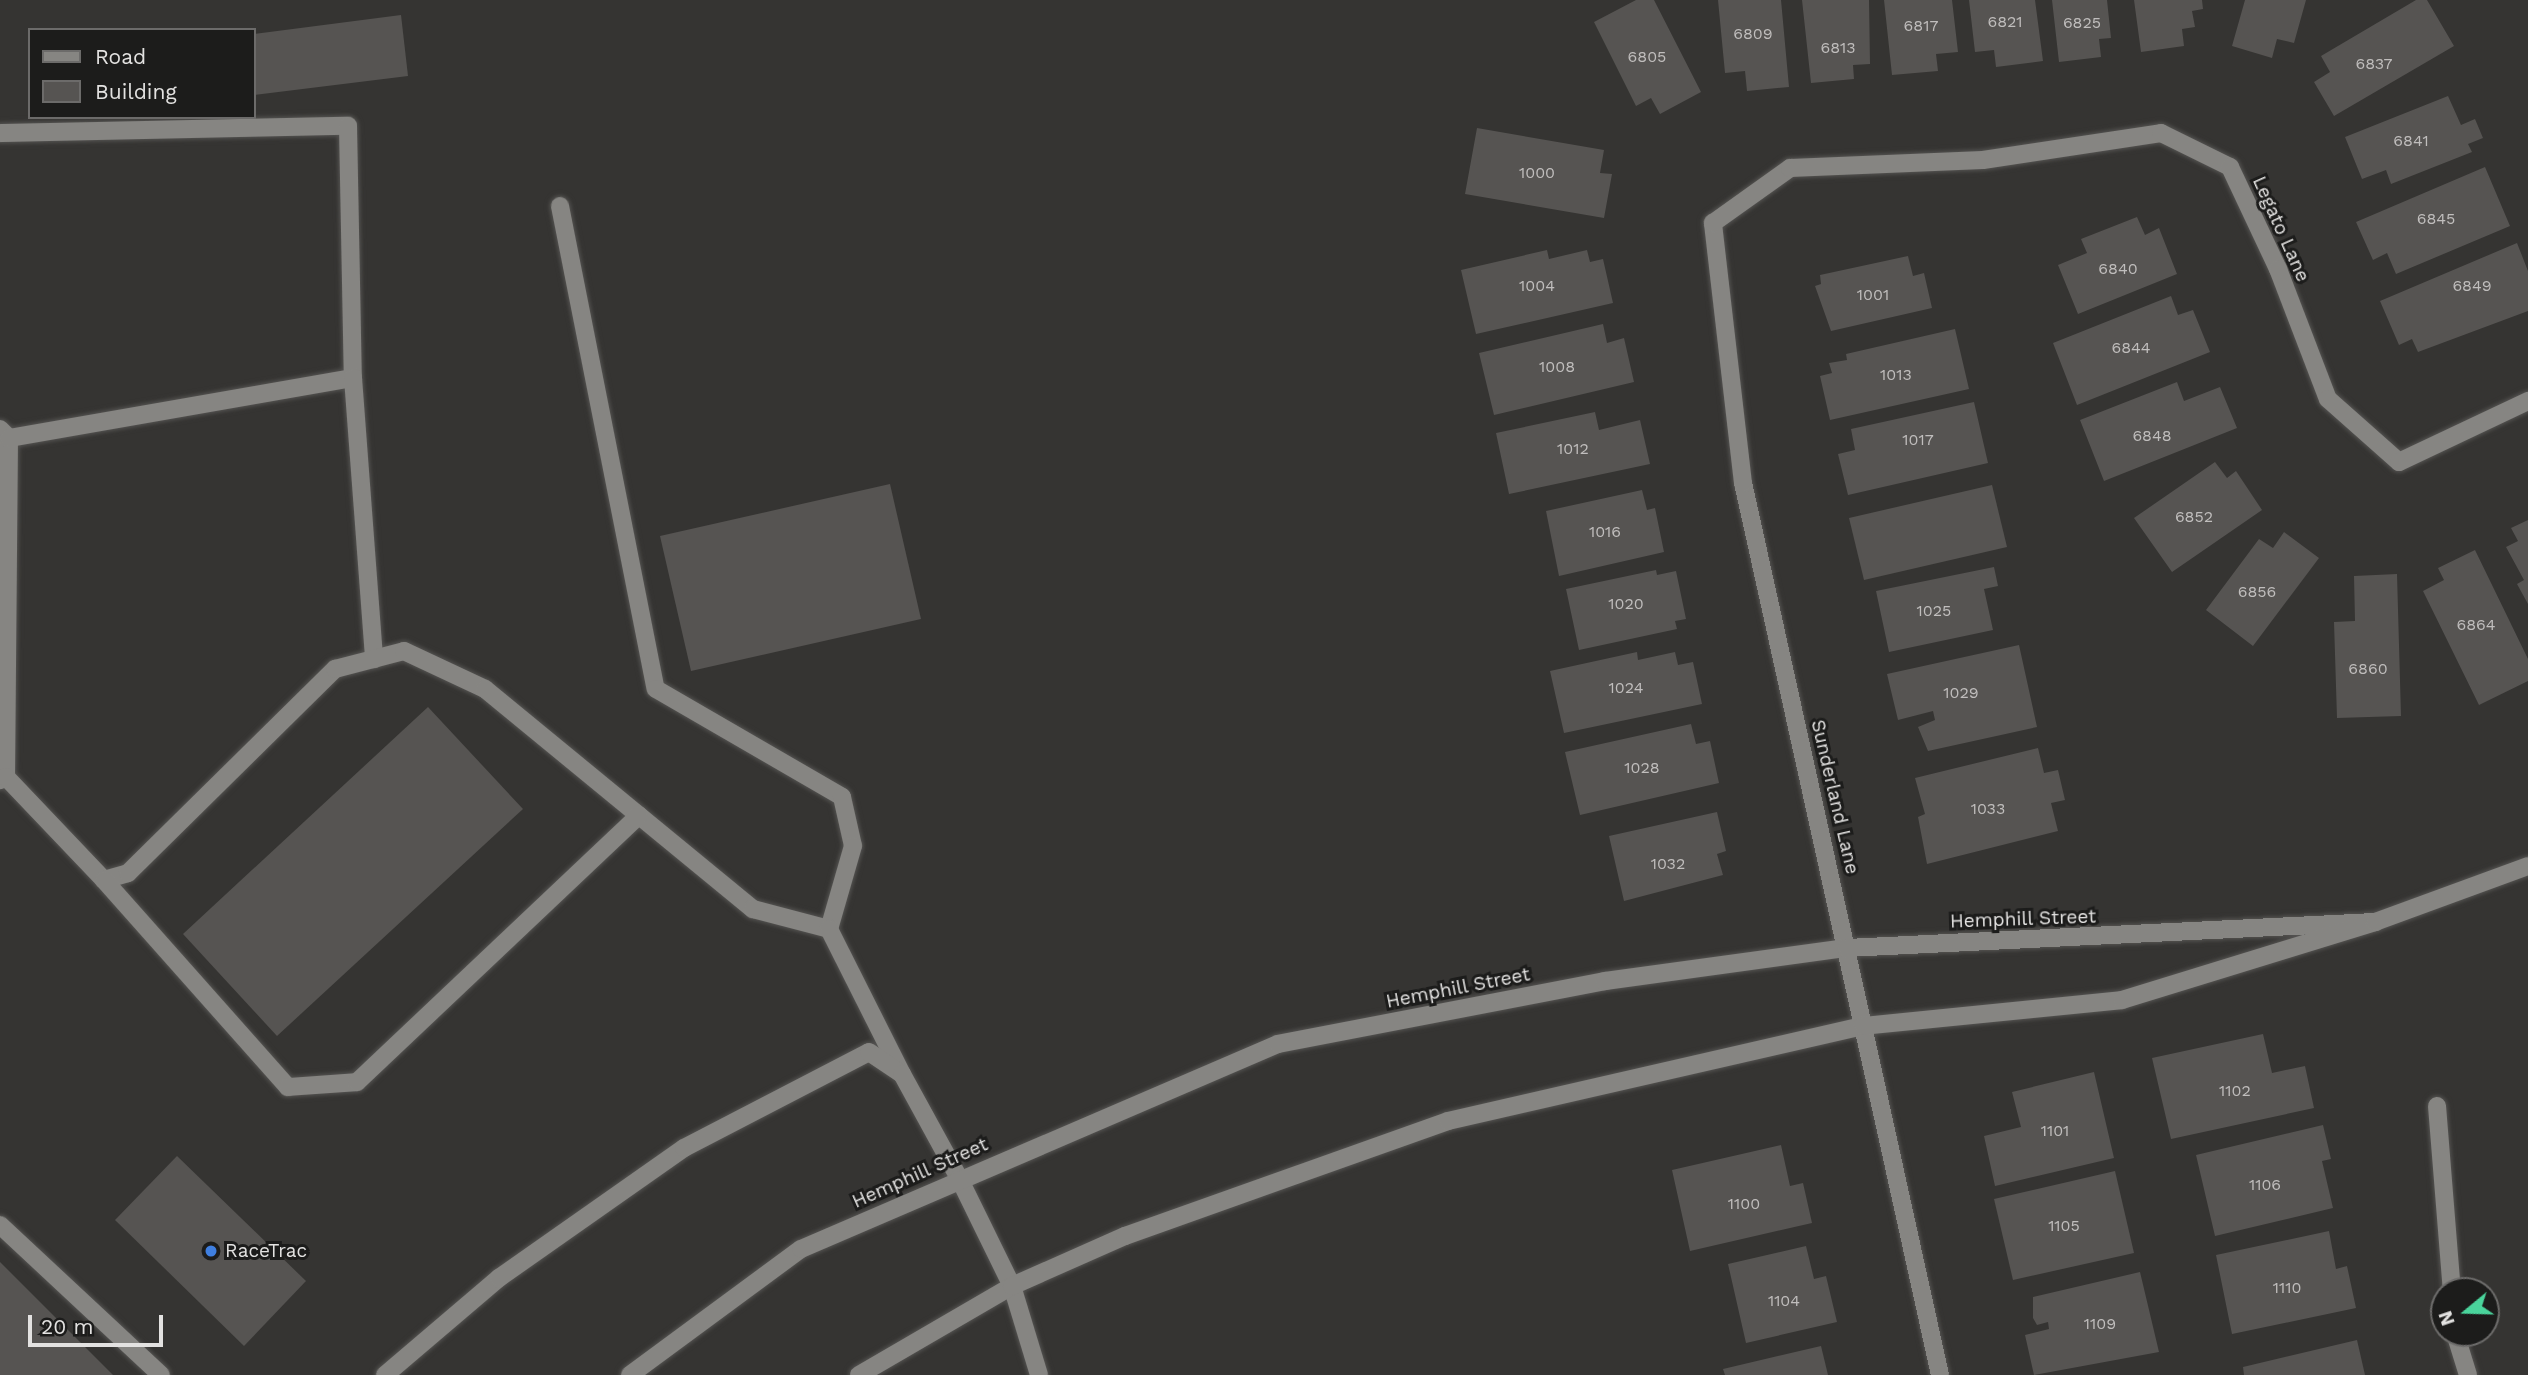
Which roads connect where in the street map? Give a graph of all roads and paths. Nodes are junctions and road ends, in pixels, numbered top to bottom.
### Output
1 (0, 133) edge
2 (560, 206) dead end
3 (1713, 223) joint
4 (353, 378) junction
5 (2528, 401) edge
6 (5, 434) edge
7 (3, 610) edge
8 (374, 659) junction
9 (3, 779) edge
10 (639, 815) junction
11 (2528, 866) edge
12 (104, 880) junction
13 (2375, 922) junction
14 (829, 929) junction
15 (1847, 948) junction
16 (1863, 1026) junction
17 (902, 1074) junction
18 (2437, 1106) dead end
19 (958, 1178) junction
20 (0, 1225) edge
21 (2451, 1277) edge
22 (1012, 1286) junction
23 (2459, 1347) edge
24 (161, 1375) edge
25 (385, 1375) edge
26 (630, 1375) edge
27 (859, 1375) edge
28 (1040, 1375) edge
29 (1940, 1375) edge
30 (2468, 1375) edge

1 - 4 street
2 - 14 street
3 - 5 street, Legato Lane
3 - 15 street, Sunderland Lane
4 - 6 street
4 - 8 street
6 - 7 street
7 - 9 street
8 - 10 street
8 - 12 street
9 - 12 street
10 - 12 street
10 - 14 street
11 - 13 street, Hemphill Street
13 - 15 street, Hemphill Street
13 - 16 street, Hemphill Street
14 - 17 street
15 - 16 street, Sunderland Lane
15 - 19 street, Hemphill Street
16 - 22 street, Hemphill Street
16 - 29 street, Sunderland Lane
17 - 19 street
17 - 25 street
18 - 21 street
19 - 22 street
19 - 26 street, Hemphill Street
20 - 24 street
22 - 27 street, Hemphill Street
22 - 28 street
23 - 30 street

